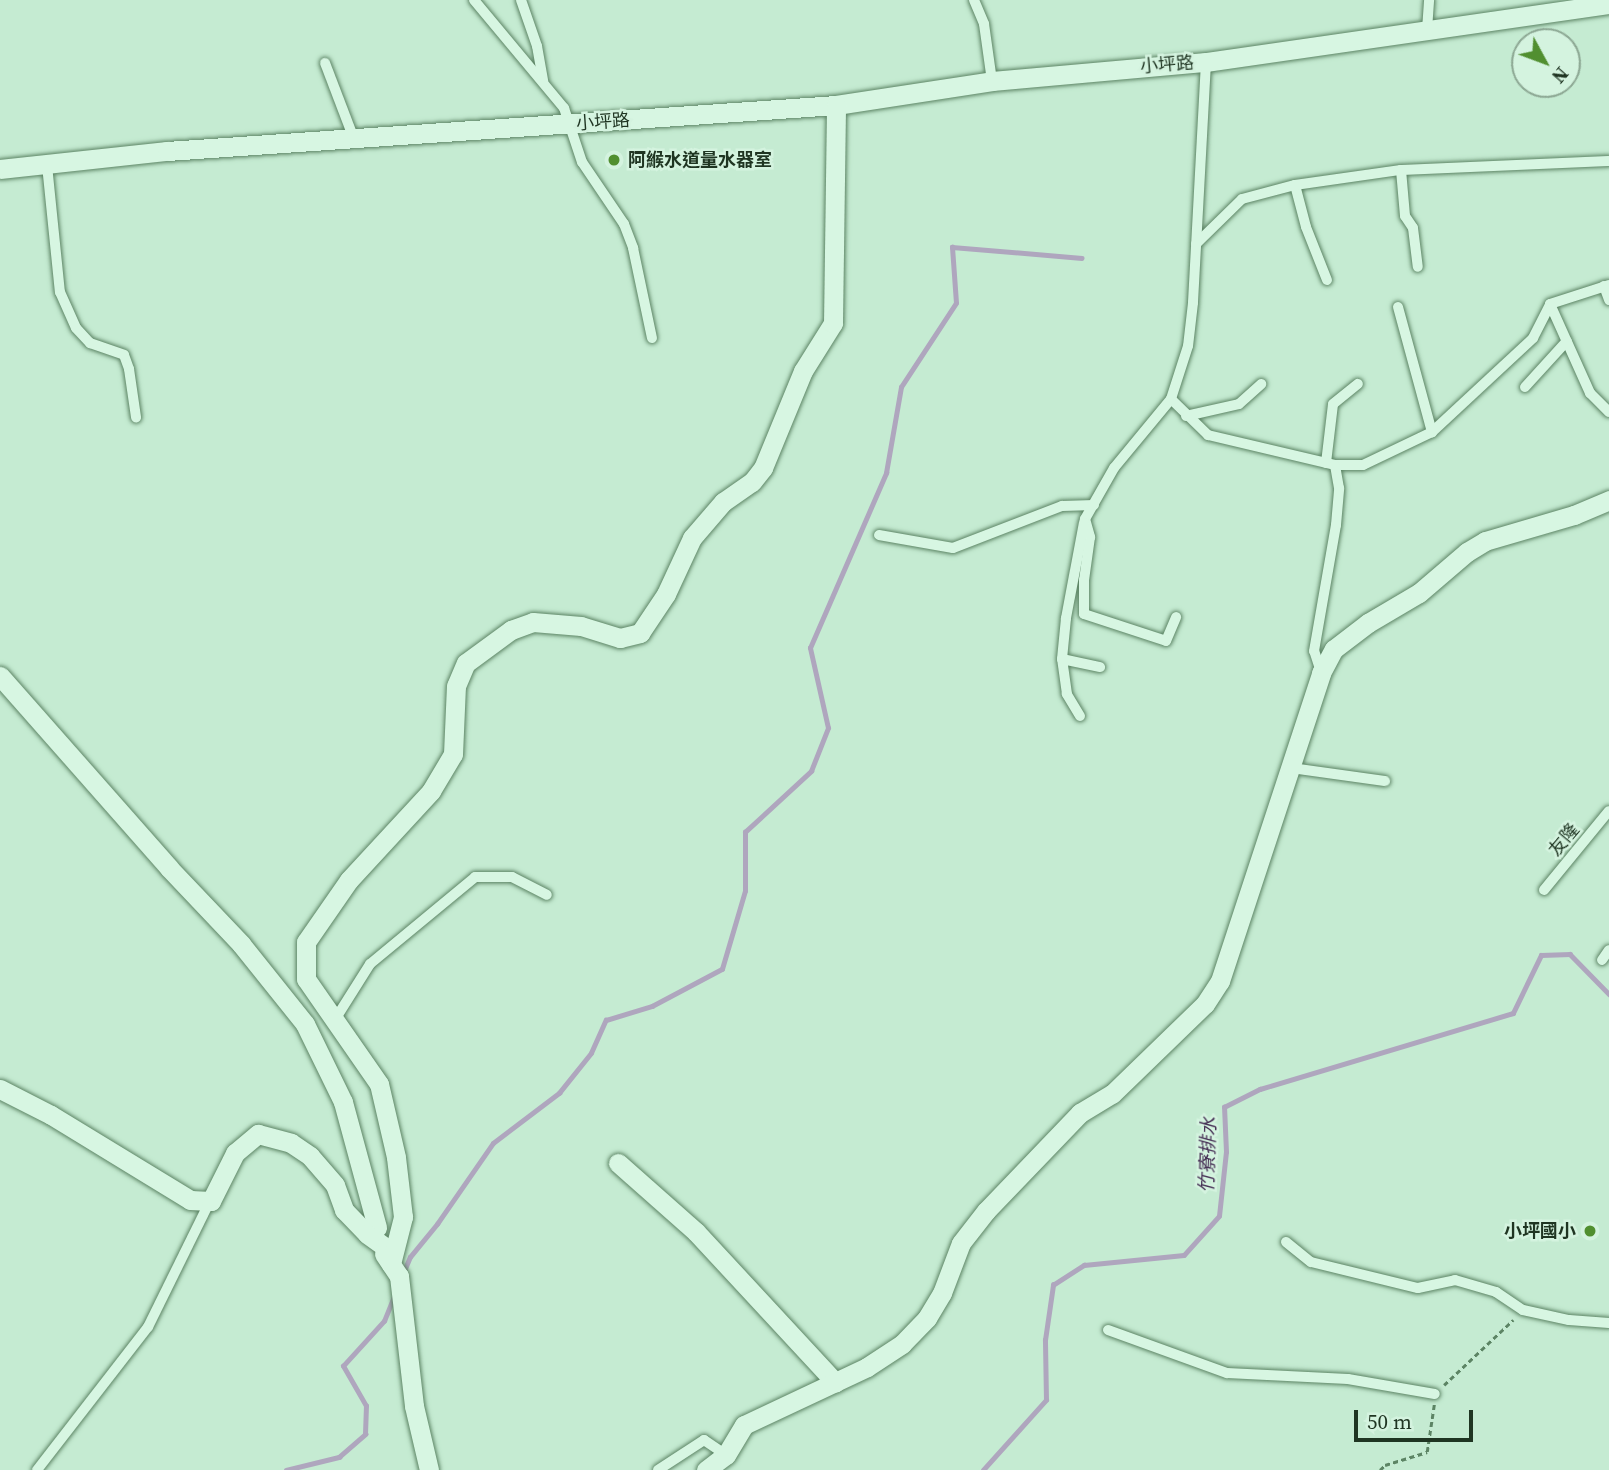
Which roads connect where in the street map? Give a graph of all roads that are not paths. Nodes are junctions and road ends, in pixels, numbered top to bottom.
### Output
1 (474, 0) edge
2 (521, 0) edge
3 (974, 0) edge
4 (1429, 0) edge
5 (1609, 4) edge
6 (1427, 30) junction
7 (1206, 62) junction
8 (324, 63) dead end
9 (992, 81) junction
10 (543, 82) junction
11 (836, 105) junction
12 (570, 125) junction
13 (354, 140) junction
14 (1609, 161) edge
15 (47, 165) junction
16 (0, 169) edge
17 (1402, 170) junction
18 (1295, 185) junction
19 (1196, 244) junction
20 (1418, 267) dead end
21 (1327, 280) dead end
22 (1607, 286) edge
23 (1609, 300) edge
24 (1550, 304) junction
25 (1398, 307) dead end
26 (652, 338) dead end
27 (1567, 341) junction
28 (1261, 384) dead end
29 (1358, 384) dead end
30 (1525, 387) dead end
31 (1171, 399) junction
32 (1609, 412) edge
33 (1186, 416) junction
34 (136, 417) dead end
35 (1432, 432) junction
36 (1331, 464) junction
37 (1609, 500) edge
38 (1094, 505) junction
39 (1085, 519) junction
40 (879, 535) dead end
41 (1176, 617) dead end
42 (1062, 659) junction
43 (1100, 667) dead end
44 (1321, 673) junction
45 (0, 676) edge
46 (1080, 716) dead end
47 (1291, 768) junction
48 (1385, 781) dead end
49 (1609, 811) edge
50 (1544, 890) dead end
51 (547, 895) dead end
52 (1609, 950) edge
53 (1602, 960) dead end
54 (337, 1018) junction
55 (0, 1089) edge
56 (618, 1163) dead end
57 (211, 1201) junction
58 (377, 1227) dead end
59 (1286, 1242) dead end
60 (391, 1264) junction
61 (1609, 1323) edge
62 (1108, 1330) dead end
63 (835, 1382) junction
64 (1435, 1394) road end
65 (726, 1455) junction
66 (37, 1470) edge
67 (429, 1470) edge
68 (658, 1470) edge
69 (706, 1470) edge

1 - 10 lane
2 - 10 lane
3 - 9 lane
4 - 6 lane
5 - 6 street, 小坪路
6 - 7 street, 小坪路
7 - 9 street, 小坪路
7 - 19 lane, 小坪路
8 - 13 lane
9 - 11 street, 小坪路
10 - 12 lane
11 - 12 street, 小坪路
11 - 54 street
12 - 13 street, 小坪路
12 - 26 lane
13 - 15 street, 小坪路
14 - 17 lane
15 - 16 street, 小坪路
15 - 34 lane
17 - 18 lane
17 - 20 lane
18 - 19 lane
18 - 21 lane
19 - 31 lane, 小坪路
22 - 23 lane
22 - 24 lane
24 - 27 lane
24 - 35 lane
25 - 35 lane
27 - 30 lane
27 - 32 lane
28 - 33 lane
29 - 36 lane
31 - 33 lane
31 - 38 lane
33 - 36 lane
35 - 36 lane
36 - 44 lane
37 - 44 street
38 - 39 lane
38 - 40 lane
39 - 41 lane
39 - 42 lane
42 - 43 lane
42 - 46 lane
44 - 47 street
45 - 58 street
47 - 48 lane
47 - 63 street
49 - 50 lane, 友隆
51 - 54 lane
52 - 53 lane
54 - 60 street
55 - 57 street
56 - 63 street
57 - 60 street
57 - 66 lane
59 - 61 lane
60 - 67 street
62 - 64 lane
63 - 65 street
65 - 68 lane
65 - 69 street

